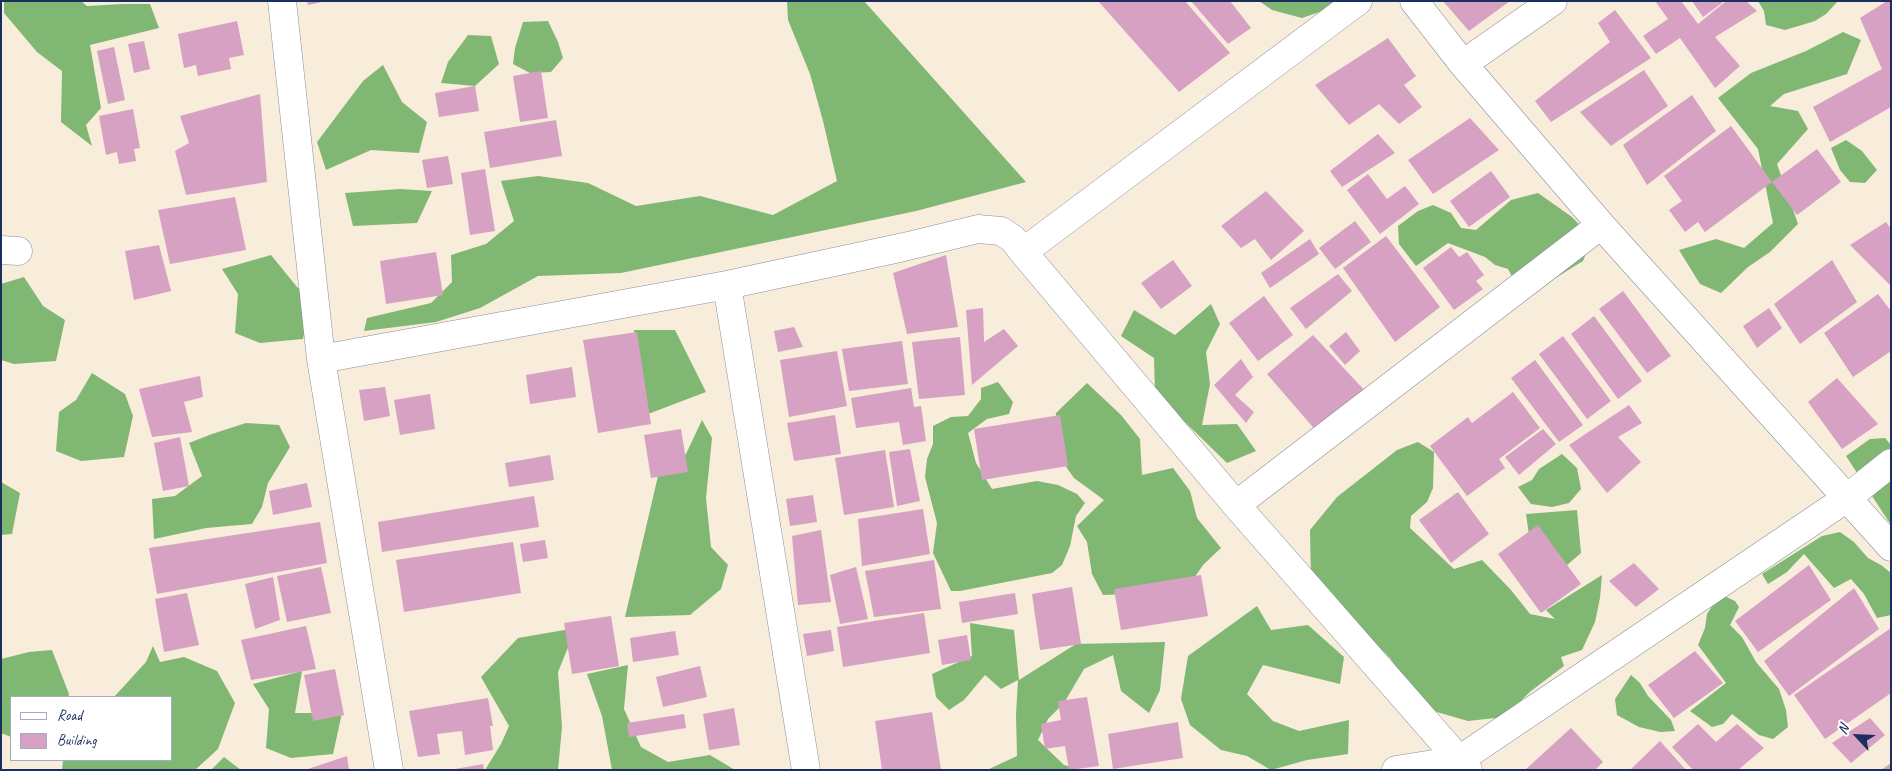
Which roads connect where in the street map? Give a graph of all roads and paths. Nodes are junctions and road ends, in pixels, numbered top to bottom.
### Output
1 (282, 1) edge
2 (1358, 1) edge
3 (1414, 1) edge
4 (1553, 1) edge
5 (1463, 64) junction
6 (1601, 225) junction
7 (1023, 252) junction
8 (727, 285) junction
9 (321, 360) junction
10 (1891, 463) edge
11 (1847, 498) junction
12 (1236, 505) junction
13 (1891, 547) edge
14 (1464, 765) edge
15 (390, 770) edge
16 (806, 770) edge
17 (1396, 770) edge

1 - 9 street
2 - 7 street
3 - 5 street
4 - 5 street
5 - 6 street
6 - 11 street
6 - 12 street
7 - 8 street
7 - 12 street
8 - 9 street
8 - 16 street
9 - 15 street
10 - 11 street
11 - 13 street
11 - 14 street
12 - 14 street
14 - 17 street

